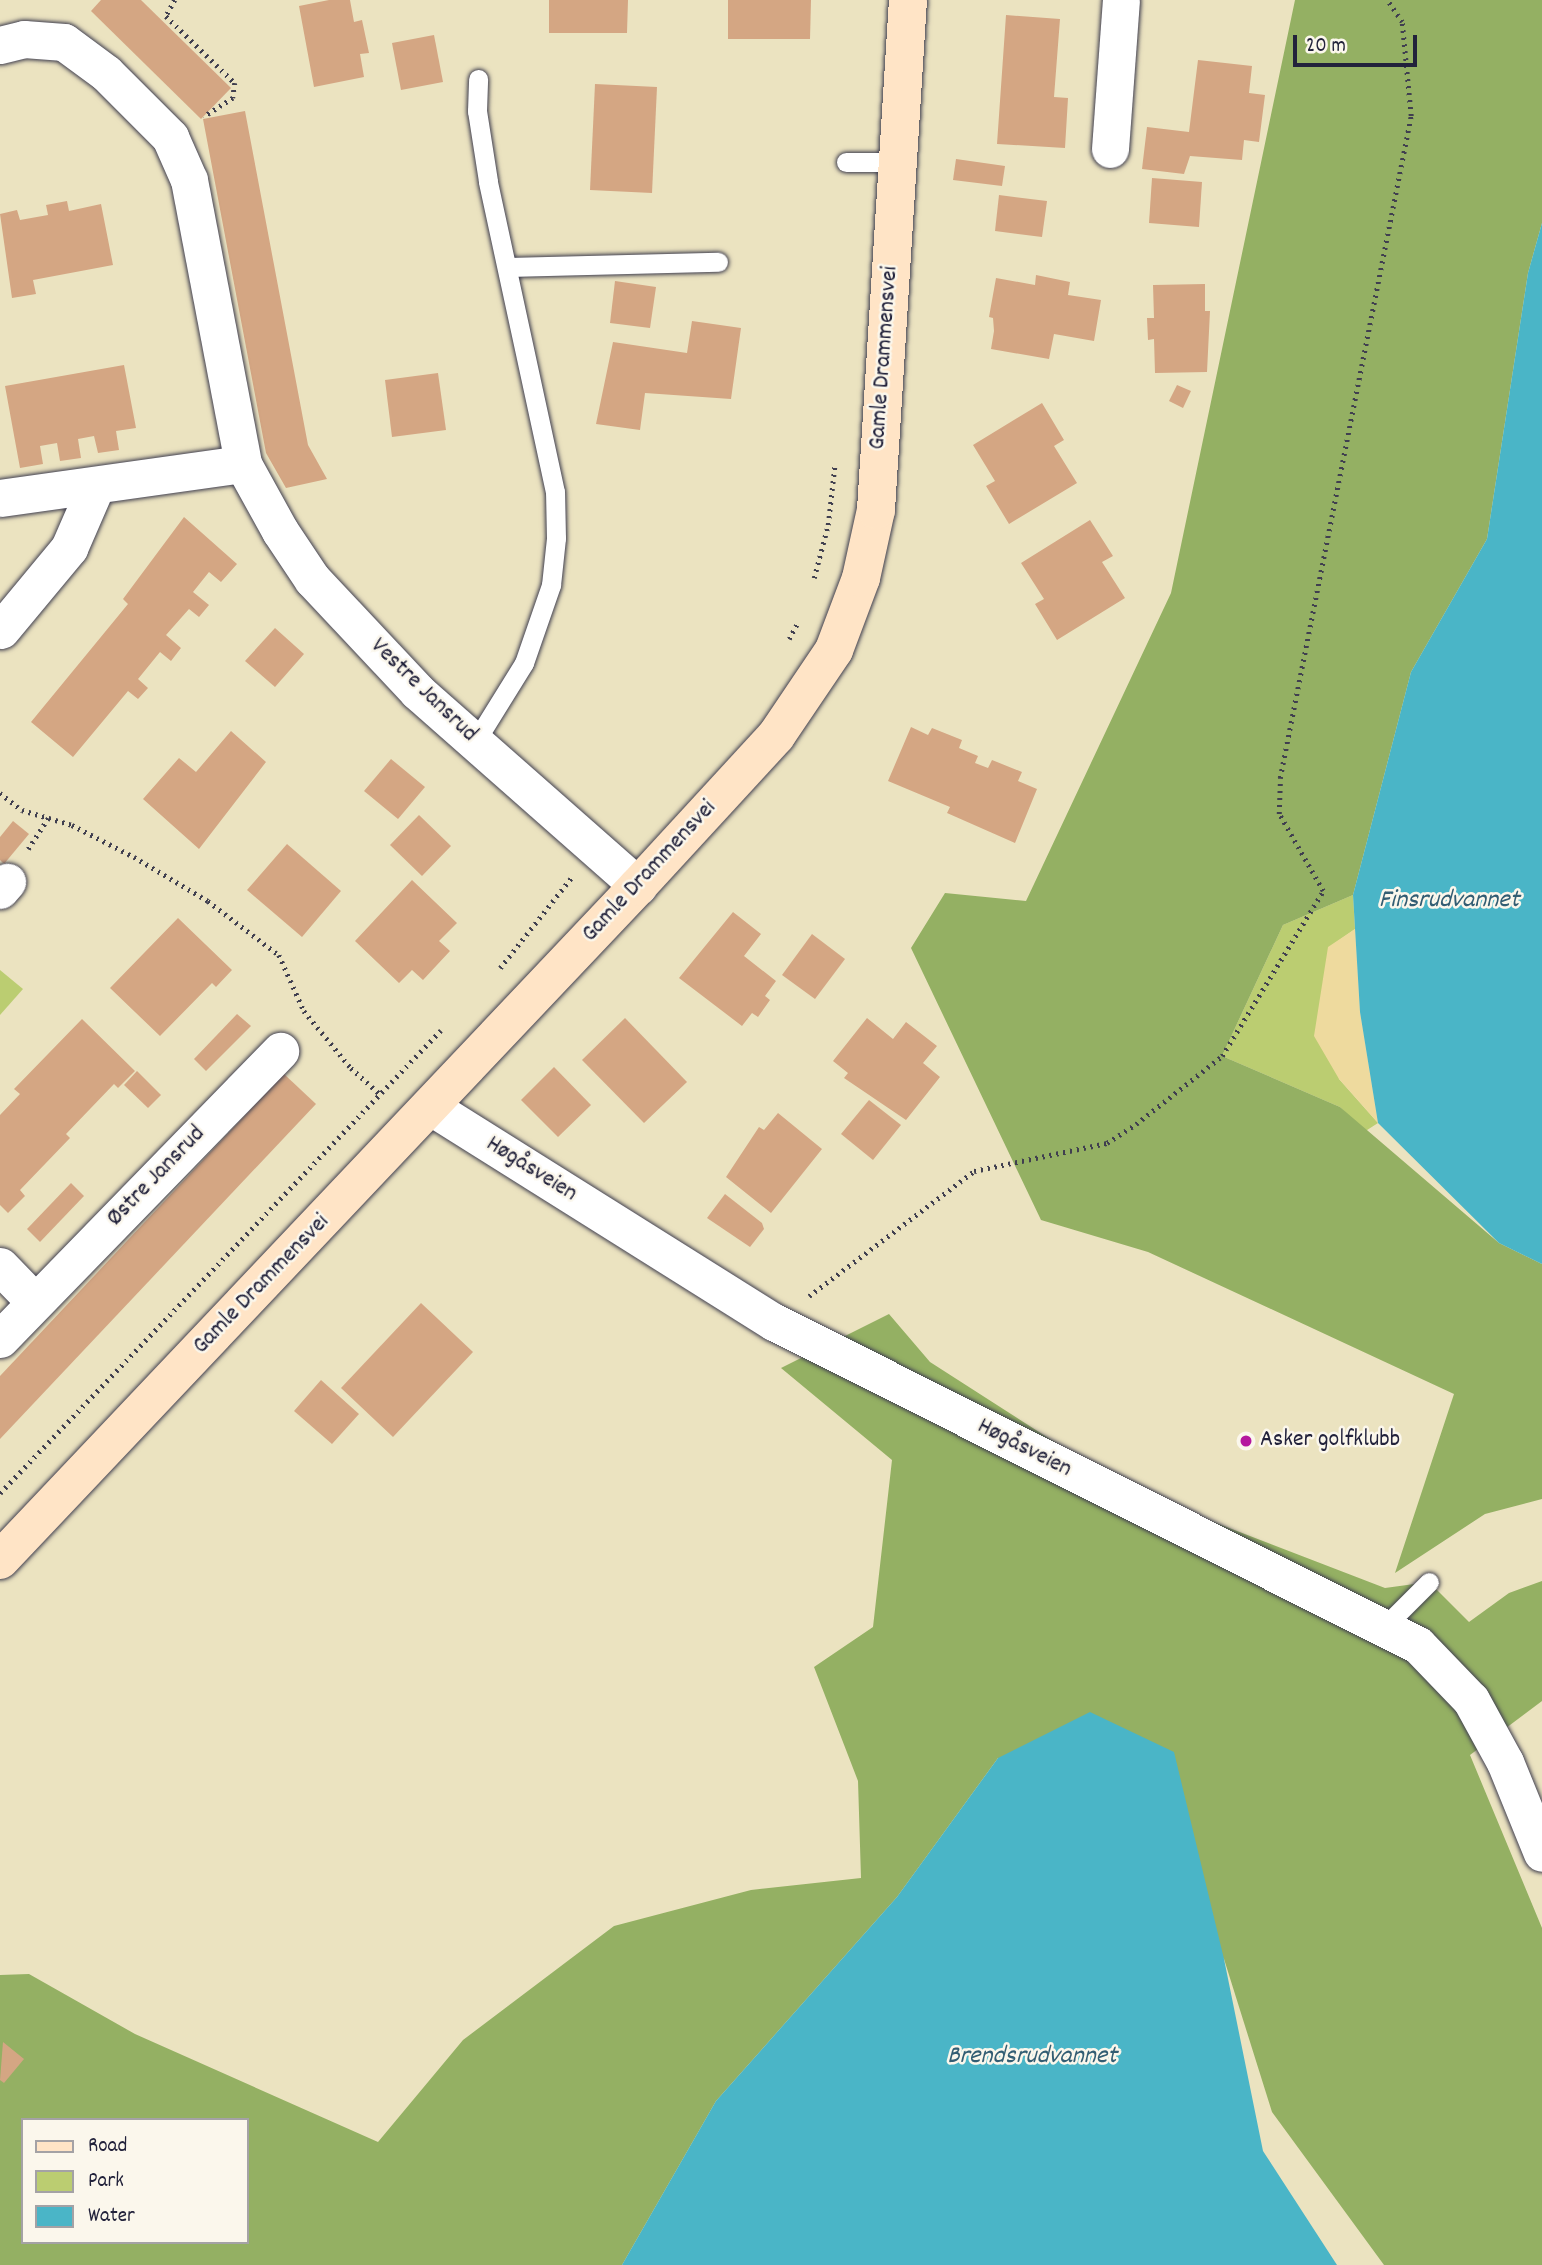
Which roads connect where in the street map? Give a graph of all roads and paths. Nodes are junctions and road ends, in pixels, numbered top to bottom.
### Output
1 (175, 0) edge
2 (908, 0) edge
3 (1121, 0) edge
4 (1387, 0) edge
5 (0, 45) edge
6 (478, 79) dead end
7 (170, 137) junction
8 (1110, 149) dead end
9 (846, 162) dead end
10 (898, 162) junction
11 (718, 262) dead end
12 (507, 267) junction
13 (836, 456) dead end
14 (243, 464) junction
15 (96, 486) junction
16 (0, 498) edge
17 (812, 587) dead end
18 (804, 611) dead end
19 (1, 630) edge
20 (786, 643) dead end
21 (475, 741) junction
22 (0, 793) edge
23 (602, 854) junction
24 (638, 887) junction
25 (497, 971) dead end
26 (443, 1028) dead end
27 (280, 1051) dead end
28 (378, 1093) junction
29 (431, 1107) junction
30 (0, 1266) edge
31 (35, 1302) junction
32 (774, 1322) junction
33 (0, 1339) edge
34 (0, 1493) edge
35 (0, 1560) edge
36 (1429, 1582) dead end
37 (1385, 1626) junction
38 (1542, 1853) edge

1 - 7 path
2 - 10 main road, Gamle Drammensvei
3 - 8 street
4 - 32 path
5 - 7 street, Vestre Jansrud
6 - 12 lane
7 - 14 street, Vestre Jansrud
9 - 10 lane
10 - 24 main road, Gamle Drammensvei
11 - 12 lane
12 - 21 lane
13 - 17 path
14 - 15 street
14 - 21 street, Vestre Jansrud
15 - 16 street
15 - 19 street
18 - 20 path
21 - 23 street, Vestre Jansrud
22 - 28 path
23 - 24 street, Vestre Jansrud
23 - 25 path
24 - 29 main road, Gamle Drammensvei
26 - 28 path
27 - 31 street, Østre Jansrud
28 - 29 path
28 - 34 path
29 - 32 street, Høgåsveien
29 - 35 main road, Gamle Drammensvei
30 - 31 street
31 - 33 street, Østre Jansrud
32 - 37 street, Høgåsveien
36 - 37 lane
37 - 38 street, Høgåsveien

